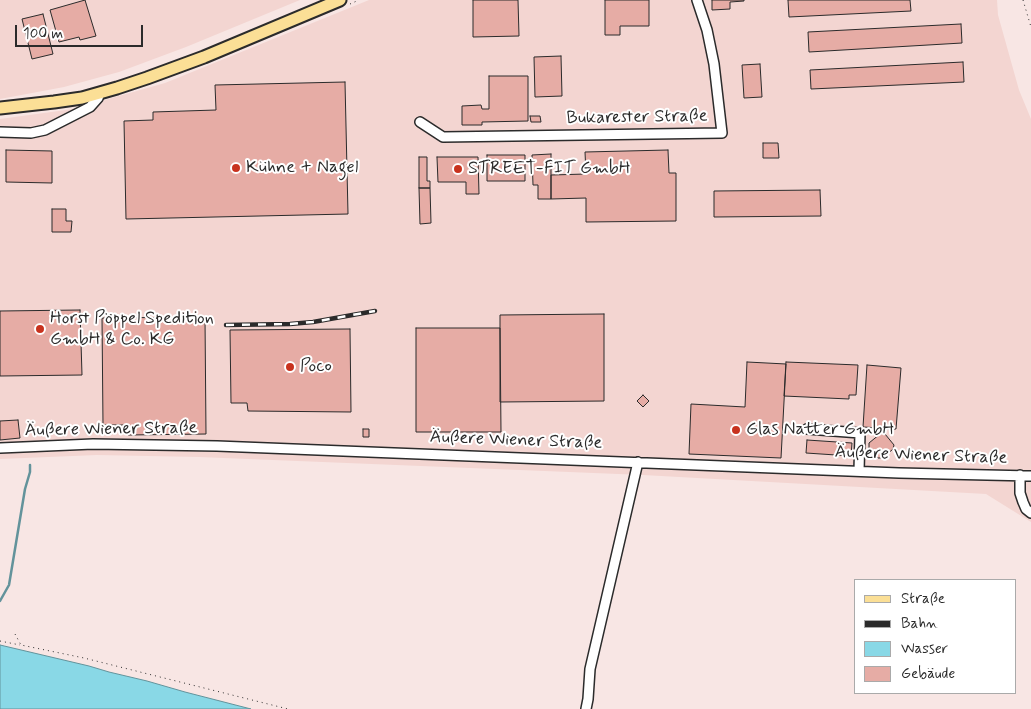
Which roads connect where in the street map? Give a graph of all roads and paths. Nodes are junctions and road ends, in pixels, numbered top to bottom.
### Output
1 (339, 0) edge
2 (697, 0) edge
3 (1024, 0) edge
4 (1031, 27) edge
5 (100, 93) junction
6 (0, 108) edge
7 (420, 122) dead end
8 (0, 132) edge
9 (807, 429) dead end
10 (0, 448) edge
11 (638, 462) junction
12 (859, 471) junction
13 (1020, 475) junction
14 (1031, 476) edge
15 (1031, 513) edge
16 (15, 634) dead end
17 (0, 641) edge
18 (21, 645) junction
19 (288, 709) edge
20 (586, 709) edge

1 - 5 main road
2 - 7 street, Bukarester Straße
3 - 4 path
5 - 6 main road
5 - 8 street
9 - 12 street
10 - 11 street, Äußere Wiener Straße
11 - 12 street, Äußere Wiener Straße
11 - 20 street
12 - 13 street, Äußere Wiener Straße
13 - 14 street, Äußere Wiener Straße
13 - 15 street
16 - 18 path
17 - 18 path
18 - 19 path

